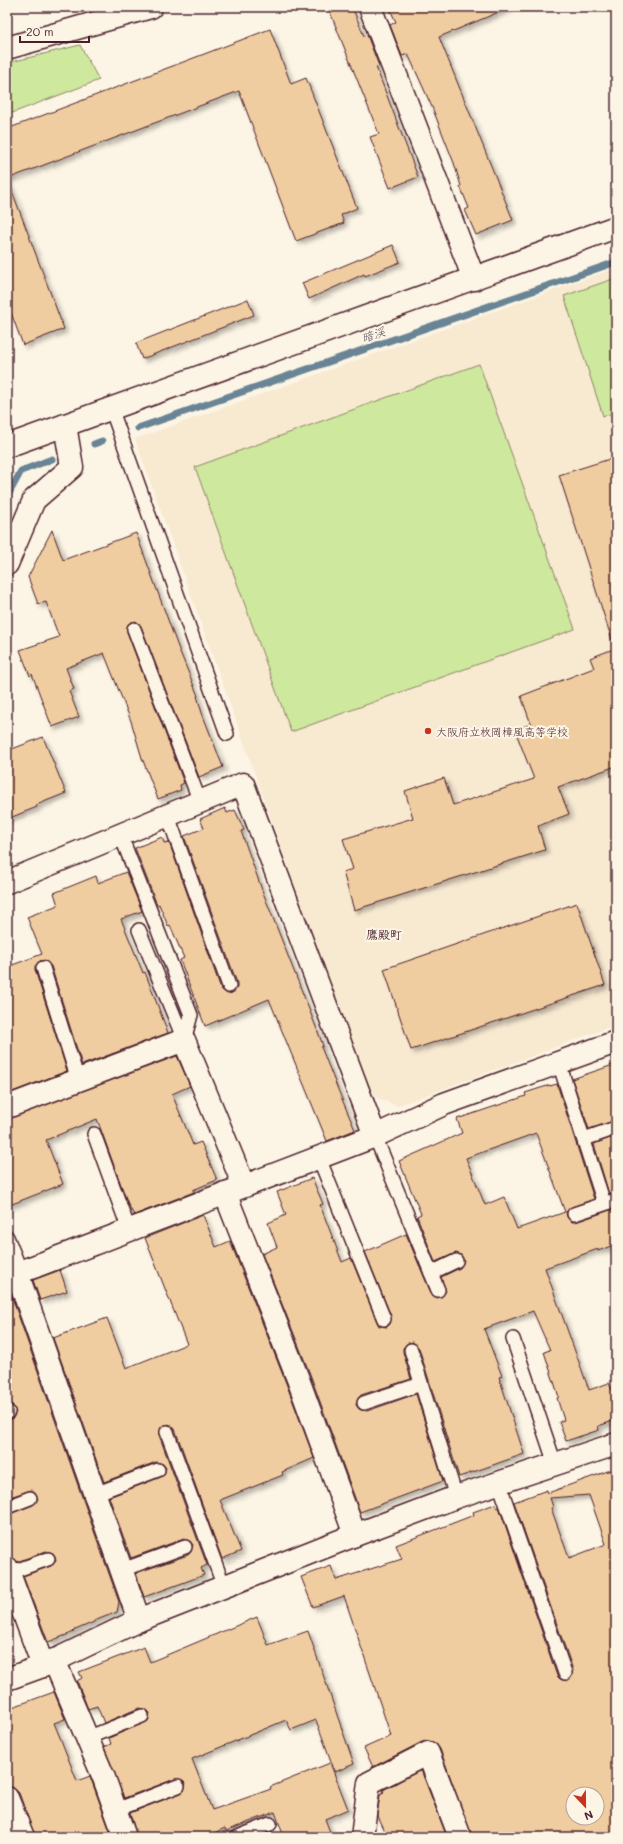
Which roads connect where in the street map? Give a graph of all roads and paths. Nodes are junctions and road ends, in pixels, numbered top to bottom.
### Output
1 (149, 7) edge
2 (370, 7) edge
3 (7, 48) edge
4 (616, 227) edge
5 (474, 279) junction
6 (111, 408) junction
7 (65, 424) junction
8 (7, 446) edge
9 (7, 564) edge
10 (134, 629) dead end
11 (227, 734) dead end
12 (200, 802) junction
13 (168, 816) junction
14 (121, 836) junction
15 (7, 882) edge
16 (139, 930) dead end
17 (43, 968) dead end
18 (229, 986) dead end
19 (184, 1040) junction
20 (616, 1042) edge
21 (559, 1062) junction
22 (78, 1080) junction
23 (7, 1106) edge
24 (616, 1128) edge
25 (94, 1134) dead end
26 (375, 1136) junction
27 (584, 1139) junction
28 (319, 1158) junction
29 (235, 1190) junction
30 (610, 1202) edge
31 (574, 1214) dead end
32 (129, 1230) junction
33 (7, 1237) edge
34 (456, 1261) dead end
35 (431, 1273) junction
36 (15, 1274) edge
37 (438, 1290) dead end
38 (384, 1319) dead end
39 (513, 1339) dead end
40 (411, 1350) dead end
41 (421, 1384) junction
42 (364, 1403) dead end
43 (167, 1432) dead end
44 (616, 1444) edge
45 (555, 1464) junction
46 (158, 1470) dead end
47 (499, 1483) junction
48 (95, 1494) junction
49 (456, 1497) junction
50 (30, 1498) dead end
51 (7, 1507) edge
52 (355, 1535) junction
53 (185, 1547) dead end
54 (48, 1559) dead end
55 (122, 1570) junction
56 (8, 1571) edge
57 (224, 1587) junction
58 (139, 1620) junction
59 (49, 1663) junction
60 (565, 1673) dead end
61 (7, 1679) edge
62 (142, 1716) dead end
63 (87, 1738) junction
64 (178, 1786) dead end
65 (7, 1798) edge
66 (116, 1810) junction
67 (270, 1824) dead end
68 (23, 1837) edge
69 (126, 1837) edge
70 (238, 1837) edge
71 (362, 1837) edge
72 (460, 1837) edge

1 - 3 street
2 - 5 street
4 - 5 street
5 - 6 street
6 - 7 street
6 - 11 lane
7 - 8 street
7 - 9 street
10 - 12 lane
12 - 13 street
12 - 26 street
13 - 14 street
13 - 18 lane
14 - 15 street
14 - 19 lane
16 - 19 lane
17 - 22 lane
19 - 22 street
19 - 29 street
20 - 21 street
21 - 26 street
21 - 27 lane
22 - 23 street
24 - 27 lane
25 - 32 lane
26 - 28 street
26 - 35 lane
27 - 30 lane
28 - 29 street
28 - 38 lane
29 - 32 street
29 - 52 street
30 - 31 lane
32 - 36 street
33 - 36 lane
34 - 35 lane
35 - 37 lane
36 - 48 street
39 - 45 lane
40 - 41 lane
41 - 42 lane
41 - 49 lane
43 - 57 lane
44 - 45 street
45 - 47 street
46 - 48 lane
47 - 49 street
47 - 60 lane
48 - 55 street
49 - 52 street
50 - 51 lane
52 - 57 street
53 - 55 lane
54 - 56 lane
55 - 58 street
56 - 59 street
57 - 58 street
58 - 59 street
59 - 61 street
59 - 63 street
62 - 63 lane
63 - 66 street
64 - 66 lane
65 - 68 street
66 - 69 street
67 - 70 lane
71 - 72 street

